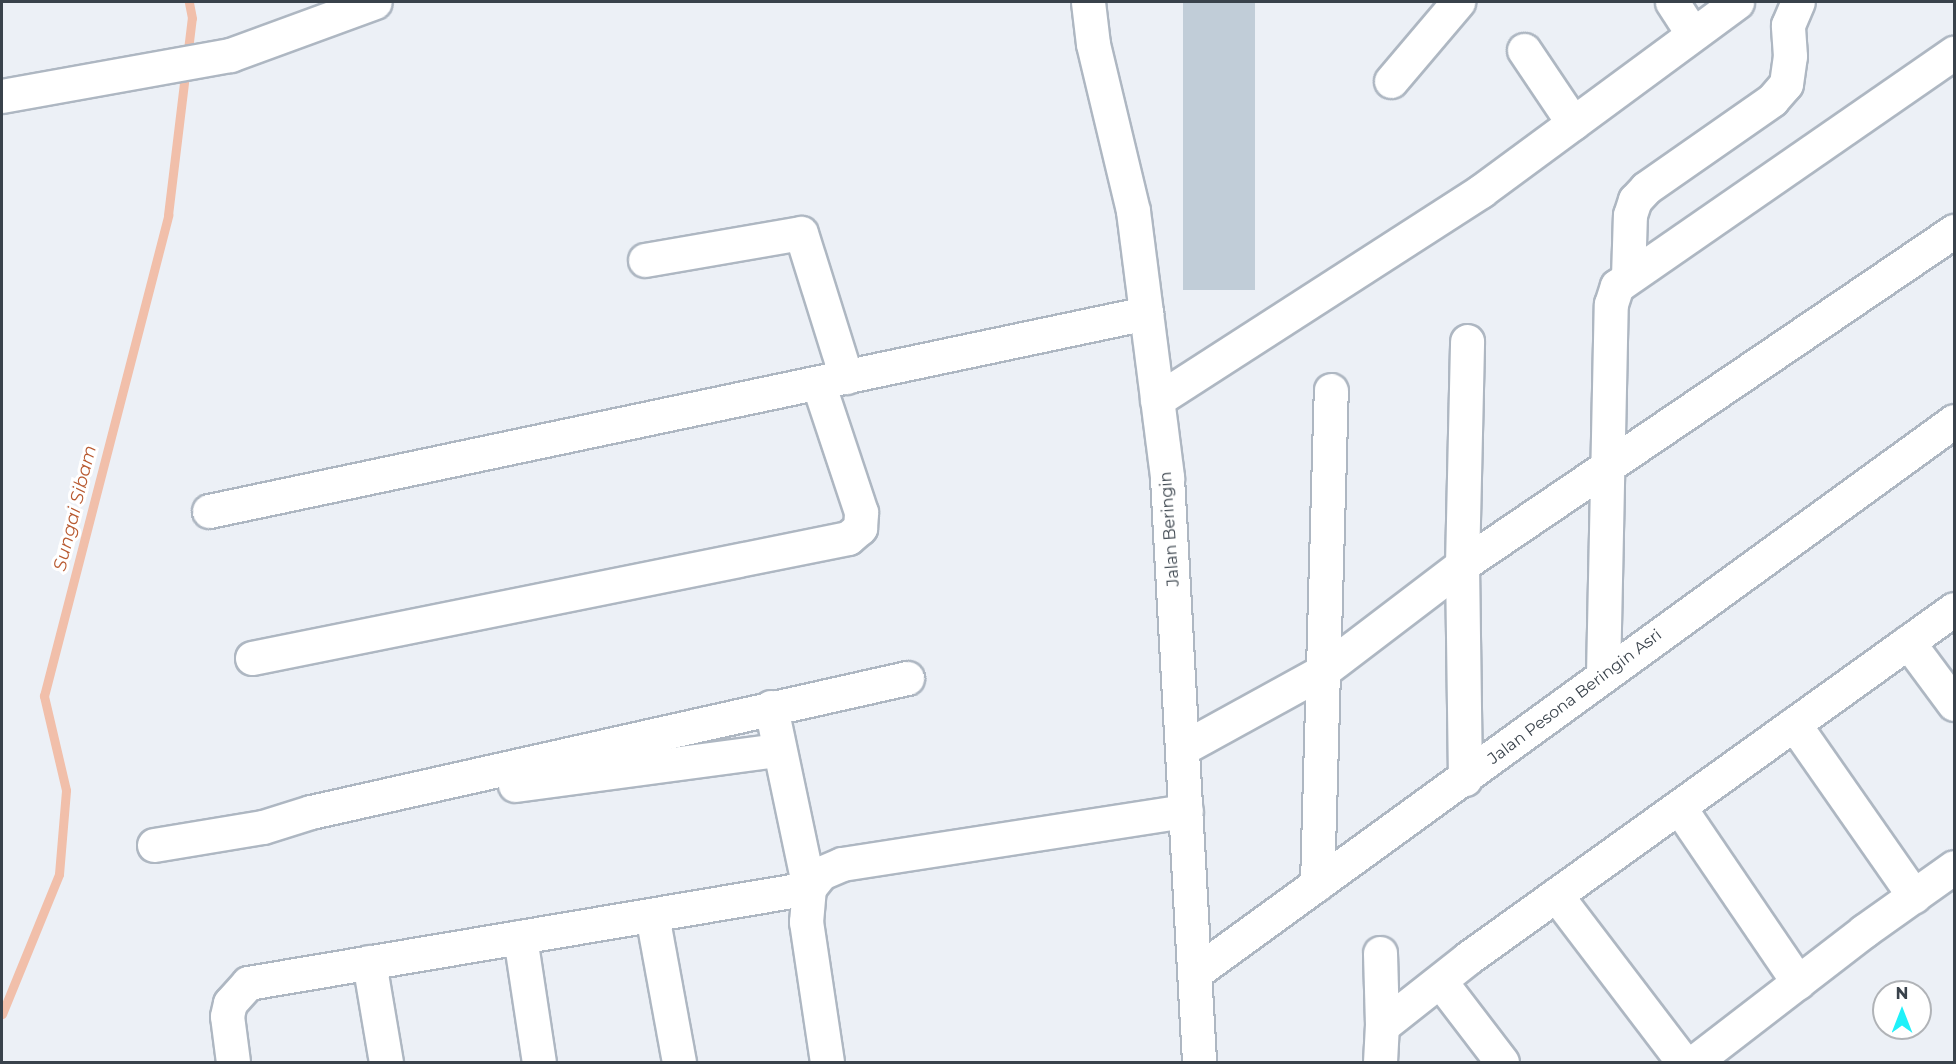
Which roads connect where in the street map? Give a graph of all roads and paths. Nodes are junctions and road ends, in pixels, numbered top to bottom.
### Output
1 (375, 2) edge
2 (1088, 2) edge
3 (1458, 2) edge
4 (1672, 2) edge
5 (1737, 2) edge
6 (1798, 2) edge
7 (1693, 34) junction
8 (1524, 50) dead end
9 (1954, 53) edge
10 (1391, 81) dead end
11 (2, 96) edge
12 (1573, 123) junction
13 (1954, 231) edge
14 (645, 261) dead end
15 (1628, 277) junction
16 (1146, 313) junction
17 (1467, 341) dead end
18 (832, 380) junction
19 (1331, 390) dead end
20 (1157, 400) junction
21 (1954, 421) edge
22 (1608, 468) junction
23 (209, 511) dead end
24 (1462, 565) junction
25 (1954, 609) edge
26 (1908, 642) junction
27 (252, 658) dead end
28 (1323, 671) junction
29 (1603, 675) junction
30 (907, 678) dead end
31 (1954, 704) edge
32 (771, 707) junction
33 (1794, 724) junction
34 (1183, 748) junction
35 (778, 750) junction
36 (1465, 779) junction
37 (1679, 807) junction
38 (1186, 811) junction
39 (311, 812) junction
40 (154, 845) dead end
41 (1954, 867) edge
42 (1317, 884) junction
43 (809, 888) junction
44 (1556, 895) junction
45 (1914, 896) junction
46 (652, 915) junction
47 (520, 937) junction
48 (1380, 953) dead end
49 (369, 962) junction
50 (1196, 972) junction
51 (1440, 981) junction
52 (1798, 982) junction
53 (1382, 1026) junction
54 (233, 1062) edge
55 (386, 1062) edge
56 (539, 1062) edge
57 (679, 1062) edge
58 (827, 1062) edge
59 (1199, 1062) edge
60 (1380, 1062) edge
61 (1502, 1062) edge
62 (1683, 1062) edge
63 (1694, 1062) edge

1 - 11 street
2 - 16 street, Jalan Beringin
3 - 10 street
4 - 7 street
5 - 7 street
6 - 15 street
7 - 12 street
8 - 12 street
9 - 15 street
12 - 20 street
13 - 22 street
14 - 18 street
15 - 22 street
16 - 18 street
16 - 20 street, Jalan Beringin
17 - 24 street
18 - 23 street
18 - 27 street
19 - 28 street
20 - 34 street, Jalan Beringin
21 - 29 street, Jalan Pesona Beringin Asri
22 - 24 street
22 - 29 street
24 - 28 street
24 - 36 street
25 - 26 street
26 - 31 street
26 - 33 street
28 - 34 street
28 - 42 street
29 - 36 street, Jalan Pesona Beringin Asri
30 - 32 street
32 - 35 street
32 - 39 street
33 - 37 street
33 - 45 street
34 - 38 street, Jalan Beringin
35 - 39 street
35 - 43 street
36 - 42 street, Jalan Pesona Beringin Asri
37 - 44 street
37 - 52 street
38 - 43 street
38 - 50 street, Jalan Beringin
39 - 40 street
41 - 45 street
42 - 50 street, Jalan Pesona Beringin Asri
43 - 46 street
43 - 58 street
44 - 51 street
44 - 62 street
45 - 52 street
46 - 47 street
46 - 57 street
47 - 49 street
47 - 56 street
48 - 53 street
49 - 54 street
49 - 55 street
50 - 59 street, Jalan Beringin
51 - 53 street
51 - 61 street
52 - 63 street
53 - 60 street

